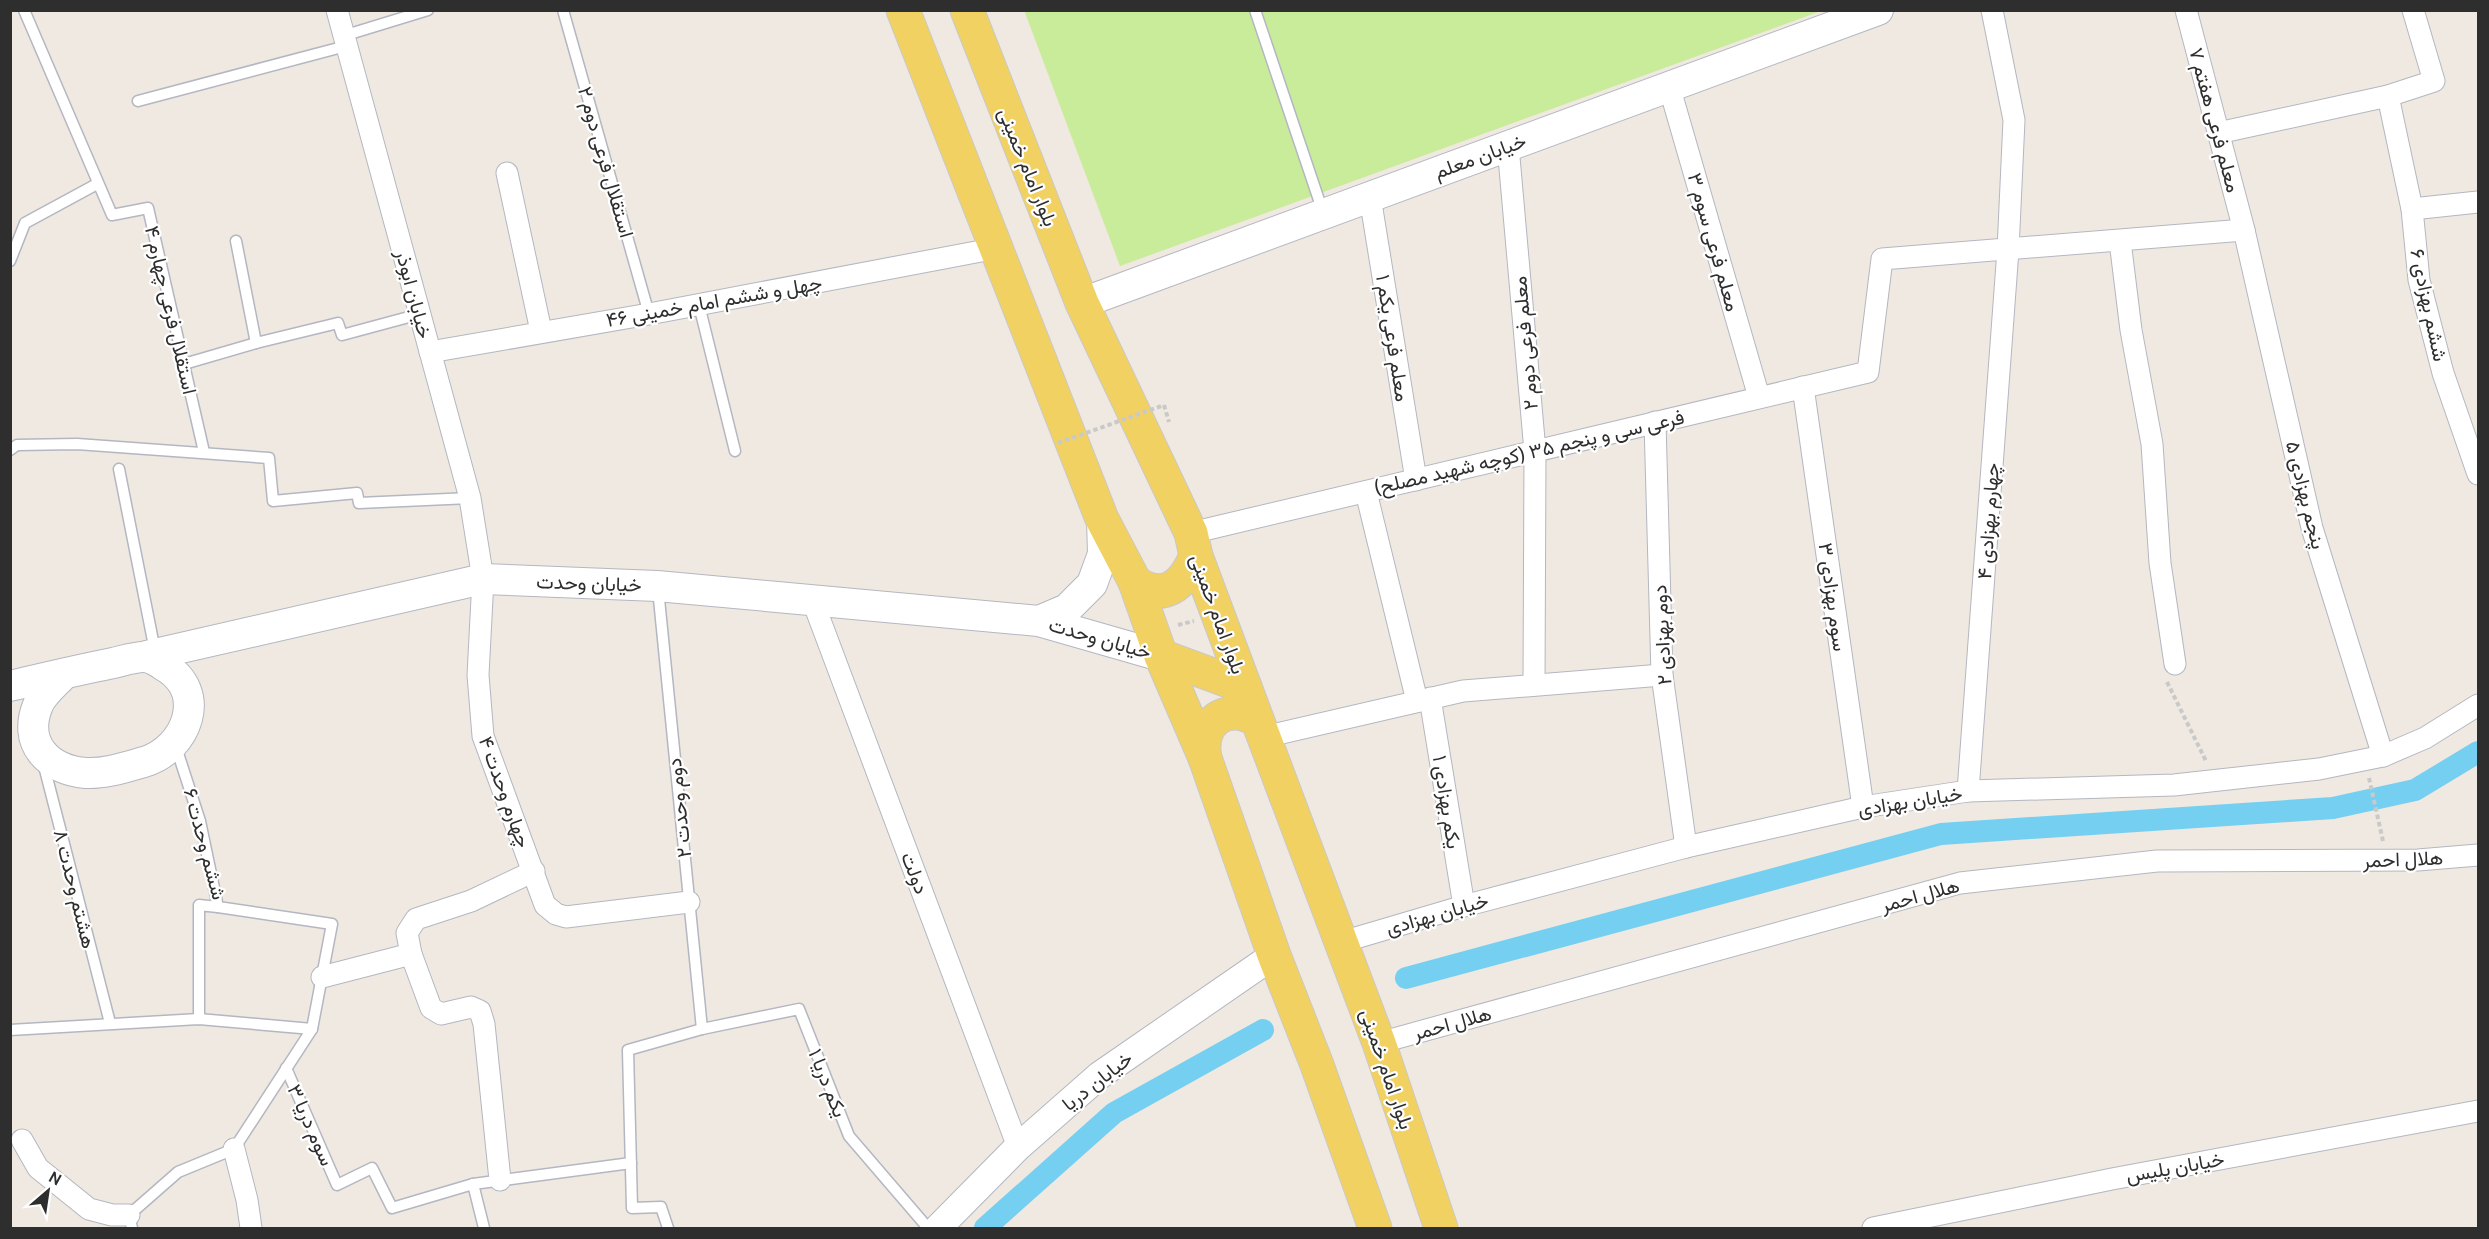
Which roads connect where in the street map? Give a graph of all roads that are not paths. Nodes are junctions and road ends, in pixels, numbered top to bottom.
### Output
1 (24, 10) edge
2 (337, 10) edge
3 (428, 10) edge
4 (563, 10) edge
5 (903, 10) edge
6 (967, 10) edge
7 (1255, 10) edge
8 (1992, 10) edge
9 (2186, 10) edge
10 (2414, 10) edge
11 (1866, 12) edge
12 (345, 41) junction
13 (1669, 86) junction
14 (2388, 96) junction
15 (138, 101) dead end
16 (2218, 133) junction
17 (1508, 146) junction
18 (507, 172) dead end
19 (97, 184) junction
20 (1370, 197) junction
21 (2478, 202) edge
22 (2412, 208) junction
23 (1323, 214) junction
24 (2244, 230) junction
25 (236, 241) dead end
26 (2120, 241) junction
27 (996, 248) junction
28 (2008, 250) junction
29 (10, 261) edge
30 (1082, 303) junction
31 (699, 304) junction
32 (420, 314) junction
33 (649, 314) junction
34 (542, 331) junction
35 (256, 343) junction
36 (430, 352) junction
37 (184, 364) junction
38 (1803, 387) junction
39 (1759, 398) junction
40 (1655, 422) junction
41 (10, 450) edge
42 (735, 451) dead end
43 (1535, 451) junction
44 (204, 452) junction
45 (119, 469) dead end
46 (2478, 474) edge
47 (1416, 480) junction
48 (1366, 492) junction
49 (470, 498) junction
50 (1102, 519) junction
51 (1194, 545) junction
52 (483, 579) junction
53 (1135, 582) junction
54 (657, 586) junction
55 (812, 600) junction
56 (1040, 621) junction
57 (150, 655) junction
58 (1161, 656) junction
59 (2175, 664) road end
60 (64, 674) junction
61 (1662, 675) junction
62 (1534, 685) junction
63 (10, 686) edge
64 (1245, 687) junction
65 (1424, 699) junction
66 (2478, 705) edge
67 (1261, 729) junction
68 (175, 744) junction
69 (41, 754) junction
70 (1205, 758) junction
71 (2374, 758) junction
72 (1968, 791) junction
73 (1863, 807) junction
74 (1686, 847) junction
75 (2478, 855) edge
76 (534, 871) junction
77 (689, 902) junction
78 (1464, 906) junction
79 (219, 907) junction
80 (1342, 942) junction
81 (411, 954) junction
82 (1274, 955) junction
83 (322, 977) junction
84 (199, 1019) junction
85 (110, 1023) junction
86 (312, 1029) junction
87 (702, 1029) junction
88 (10, 1030) edge
89 (1379, 1043) junction
90 (286, 1068) junction
91 (2478, 1111) edge
92 (22, 1140) dead end
93 (1018, 1147) junction
94 (234, 1149) junction
95 (631, 1163) junction
96 (500, 1180) junction
97 (473, 1184) junction
98 (130, 1222) edge
99 (251, 1228) edge
100 (484, 1228) edge
101 (668, 1228) edge
102 (928, 1228) edge
103 (938, 1228) edge
104 (1376, 1228) edge
105 (1441, 1228) edge
106 (1873, 1228) edge

1 - 19 lane, استقلال فرعی چهارم ۴
2 - 12 street, خیابان ابوذر
3 - 12 lane
4 - 33 lane, استقلال فرعی دوم ۲
5 - 27 main road
6 - 30 main road, بلوار امام خمینی
7 - 23 lane
8 - 28 street, چهارم بهزادی ۴
9 - 16 street, معلم فرعی هفتم ۷
10 - 14 street
11 - 13 main road, خیابان معلم
12 - 15 lane
12 - 32 street, خیابان ابوذر
13 - 17 main road, خیابان معلم
13 - 39 street, معلم فرعی سوم ۳
14 - 16 street
14 - 22 street, ششم بهزادی ۶
16 - 24 street, معلم فرعی هفتم ۷
17 - 20 main road, خیابان معلم
17 - 43 street, معلم فرعی دوم ۲
18 - 34 street
19 - 29 lane
19 - 37 lane, استقلال فرعی چهارم ۴
20 - 23 main road, خیابان معلم
20 - 47 street, معلم فرعی یکم ۱
21 - 22 street
22 - 46 street, ششم بهزادی ۶
23 - 30 main road, خیابان معلم
24 - 26 street
24 - 71 street, پنجم بهزادی ۵
25 - 35 lane
26 - 28 street
26 - 59 street
27 - 31 street, چهل و ششم امام خمینی ۴۶
27 - 50 main road
28 - 38 street, فرعی سی و پنجم ۳۵ (کوچه شهید مصلح)
28 - 72 street, چهارم بهزادی ۴
30 - 51 main road, بلوار امام خمینی
31 - 33 street, چهل و ششم امام خمینی ۴۶
31 - 42 lane
32 - 35 lane
32 - 36 street, خیابان ابوذر
33 - 34 street, چهل و ششم امام خمینی ۴۶
34 - 36 street, چهل و ششم امام خمینی ۴۶
35 - 37 lane
36 - 49 street, خیابان ابوذر
37 - 44 lane, استقلال فرعی چهارم ۴
38 - 39 street, فرعی سی و پنجم ۳۵ (کوچه شهید مصلح)
38 - 73 street, سوم بهزادی ۳
39 - 40 street, فرعی سی و پنجم ۳۵ (کوچه شهید مصلح)
40 - 43 street, فرعی سی و پنجم ۳۵ (کوچه شهید مصلح)
40 - 61 street, دوم بهزادی ۲
41 - 44 lane
43 - 47 street, فرعی سی و پنجم ۳۵ (کوچه شهید مصلح)
43 - 62 street, معلم فرعی دوم ۲
44 - 49 lane
45 - 57 lane
47 - 48 street, فرعی سی و پنجم ۳۵ (کوچه شهید مصلح)
48 - 51 street, فرعی سی و پنجم ۳۵ (کوچه شهید مصلح)
48 - 65 street, یکم بهزادی ۱
49 - 52 street, خیابان ابوذر
50 - 53 main road
50 - 56 main road, خیابان وحدت
51 - 53 main road
51 - 64 main road, بلوار امام خمینی
52 - 54 main road, خیابان وحدت
52 - 57 main road, خیابان وحدت
52 - 76 street, چهارم وحدت ۴
53 - 58 main road
54 - 55 main road, خیابان وحدت
54 - 77 lane, دوم وحدت ۲
55 - 56 main road, خیابان وحدت
55 - 93 street, دولت
56 - 58 main road, خیابان وحدت
57 - 60 main road
57 - 68 main road
58 - 64 main road
58 - 70 main road
60 - 63 main road
60 - 69 main road
61 - 62 street
61 - 74 street, دوم بهزادی ۲
62 - 65 street
64 - 67 main road, بلوار امام خمینی
65 - 67 street
65 - 78 street, یکم بهزادی ۱
66 - 71 street, خیابان بهزادی
67 - 70 main road
67 - 80 main road, بلوار امام خمینی
68 - 69 main road
68 - 79 lane, ششم وحدت ۶
69 - 85 lane, هشتم وحدت ۸
70 - 82 main road
71 - 72 street, خیابان بهزادی
72 - 73 street, خیابان بهزادی
73 - 74 street, خیابان بهزادی
74 - 78 street, خیابان بهزادی
75 - 89 street, هلال احمر
76 - 77 street, چهارم وحدت ۴
76 - 81 street
77 - 87 lane, دوم وحدت ۲
78 - 80 street, خیابان بهزادی
79 - 83 lane, ششم وحدت ۶
79 - 84 lane
80 - 89 main road, بلوار امام خمینی
81 - 83 street
81 - 96 street
82 - 93 street, خیابان دریا
82 - 104 main road
83 - 86 lane, ششم وحدت ۶
84 - 85 lane
84 - 86 lane
85 - 88 lane
86 - 90 lane
87 - 95 lane
87 - 102 lane, یکم دریا ۱
89 - 105 main road, بلوار امام خمینی
90 - 94 lane
90 - 97 lane, سوم دریا ۳
91 - 106 street, خیابان پلیس
92 - 98 street
93 - 103 street, خیابان دریا
94 - 98 lane
94 - 99 street
95 - 96 lane
95 - 101 lane
96 - 97 lane
97 - 100 lane

